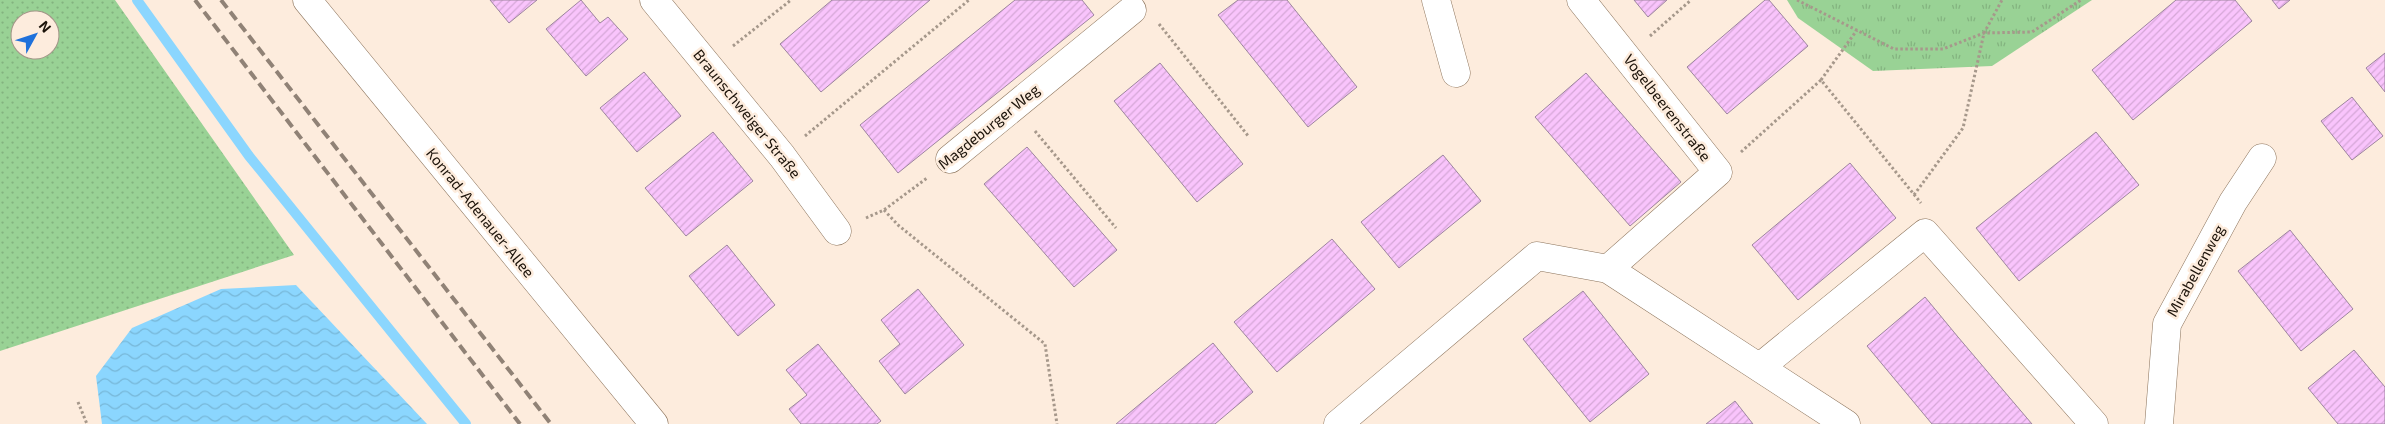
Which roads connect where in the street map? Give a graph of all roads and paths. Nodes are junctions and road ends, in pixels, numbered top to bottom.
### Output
1 (307, 0) edge
2 (654, 0) edge
3 (791, 0) edge
4 (969, 0) edge
5 (1436, 0) edge
6 (1581, 0) edge
7 (1691, 0) edge
8 (1797, 0) edge
9 (2001, 0) edge
10 (2081, 0) edge
11 (1136, 3) edge
12 (1857, 30) junction
13 (1984, 33) junction
14 (1627, 57) junction
15 (709, 66) junction
16 (1456, 73) dead end
17 (1821, 80) junction
18 (1015, 106) junction
19 (1249, 137) dead end
20 (782, 156) junction
21 (2262, 158) dead end
22 (950, 159) joint
23 (1718, 172) junction
24 (1914, 195) junction
25 (884, 210) junction
26 (1116, 228) dead end
27 (838, 231) joint
28 (1925, 232) junction
29 (1608, 269) junction
30 (1760, 367) junction
31 (78, 402) dead end
32 (87, 424) edge
33 (654, 424) edge
34 (1057, 424) edge
35 (1338, 424) edge
36 (1846, 424) edge
37 (2094, 424) edge
38 (2159, 424) edge

1 - 33 street, Konrad-Adenauer-Allee
2 - 15 street, Braunschweiger Straße
3 - 15 path
4 - 20 path
5 - 16 street
6 - 14 street, Vogelbeerenstraße
7 - 14 path
8 - 12 path
9 - 13 path
10 - 13 path
11 - 18 street, Magdeburger Weg
11 - 19 path
12 - 13 path
12 - 17 path
13 - 24 path
14 - 23 street, Vogelbeerenstraße
15 - 20 street, Braunschweiger Straße
17 - 23 path
17 - 24 path
18 - 22 street, Magdeburger Weg
18 - 26 path
20 - 27 street, Braunschweiger Straße
21 - 38 street, Mirabellenweg
22 - 25 path, Magdeburger Weg
23 - 29 street, Vogelbeerenstraße
24 - 28 path
25 - 27 path, Magdeburger Weg
25 - 34 path
28 - 30 street
28 - 37 street
29 - 30 street
29 - 35 street
30 - 36 street
31 - 32 path

